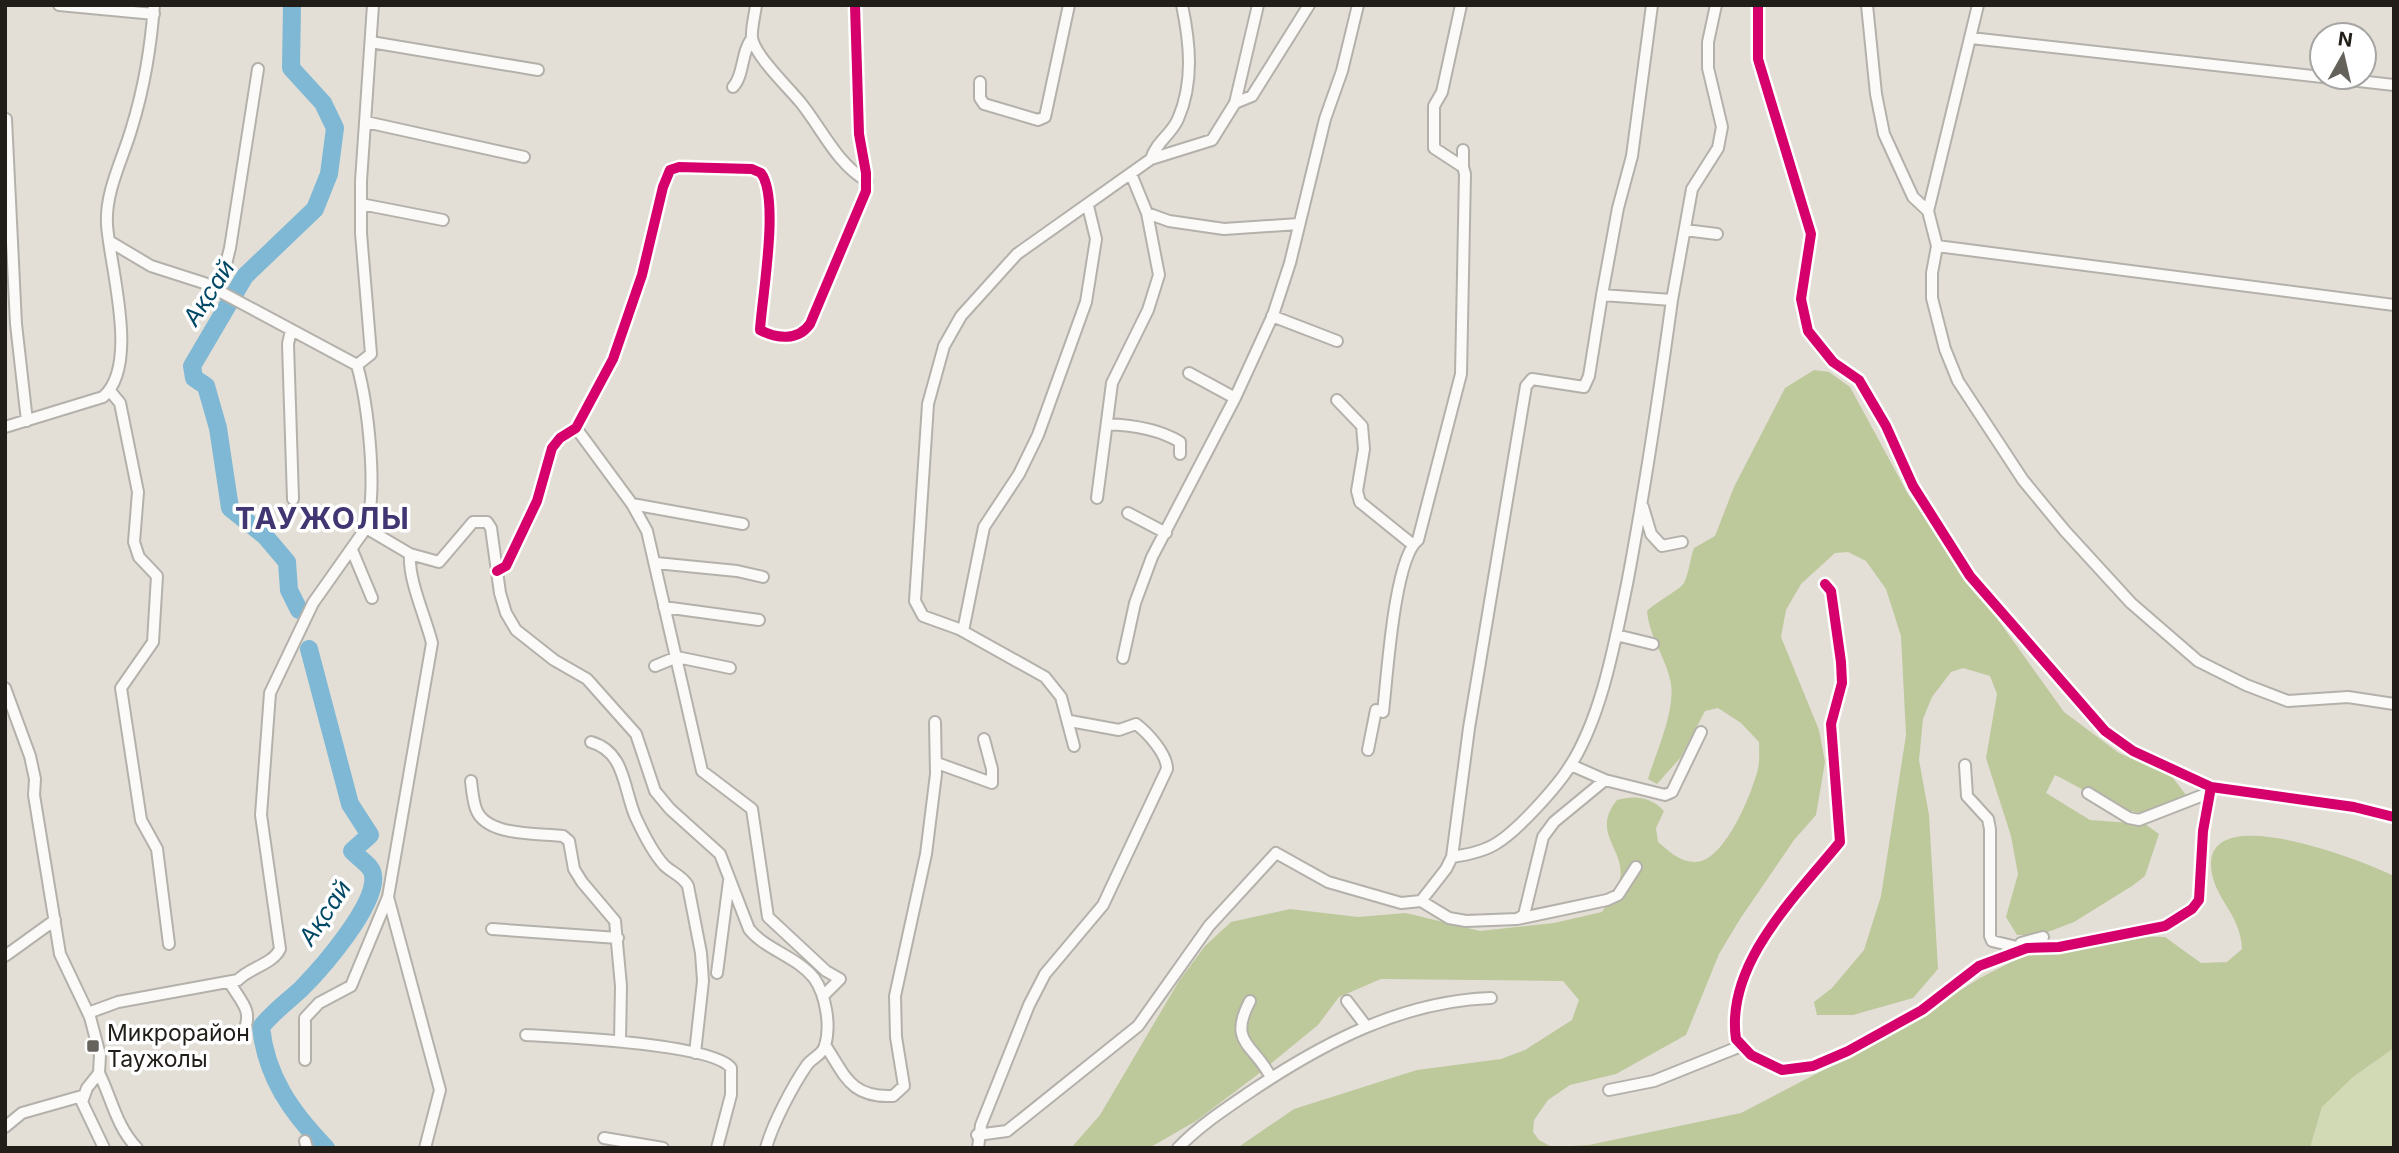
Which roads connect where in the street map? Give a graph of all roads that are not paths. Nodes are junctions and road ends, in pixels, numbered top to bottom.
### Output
1 (59, 5) edge
2 (373, 5) edge
3 (756, 5) edge
4 (855, 5) edge
5 (1069, 5) edge
6 (1182, 5) edge
7 (1258, 5) edge
8 (1309, 5) edge
9 (1358, 5) edge
10 (1461, 5) edge
11 (1652, 5) edge
12 (1716, 5) edge
13 (1759, 5) edge
14 (1867, 5) edge
15 (1978, 5) edge
16 (154, 9) edge
17 (752, 38) junction
18 (1970, 38) junction
19 (371, 42) junction
20 (258, 69) dead end
21 (538, 70) dead end
22 (980, 82) dead end
23 (2394, 85) edge
24 (733, 87) dead end
25 (1235, 103) junction
26 (6, 119) edge
27 (366, 122) junction
28 (1463, 150) dead end
29 (524, 157) dead end
30 (1151, 159) junction
31 (1463, 167) junction
32 (1131, 174) junction
33 (867, 181) junction
34 (361, 204) junction
35 (1088, 206) junction
36 (1928, 211) junction
37 (1147, 213) junction
38 (443, 220) dead end
39 (1298, 224) junction
40 (1685, 230) junction
41 (1717, 234) dead end
42 (109, 241) junction
43 (1937, 246) junction
44 (219, 290) junction
45 (1602, 295) junction
46 (1672, 300) junction
47 (2394, 305) edge
48 (1272, 316) junction
49 (291, 330) junction
50 (1337, 341) dead end
51 (357, 365) junction
52 (1189, 373) dead end
53 (110, 391) junction
54 (1235, 398) junction
55 (1337, 400) dead end
56 (27, 421) junction
57 (1107, 424) junction
58 (5, 426) edge
59 (576, 428) junction
60 (1180, 454) dead end
61 (1097, 498) dead end
62 (293, 499) dead end
63 (1641, 501) junction
64 (632, 504) junction
65 (1128, 513) dead end
66 (743, 524) dead end
67 (366, 528) junction
68 (1166, 533) junction
69 (1682, 542) dead end
70 (1412, 544) junction
71 (352, 550) junction
72 (410, 554) junction
73 (656, 563) junction
74 (497, 571) junction
75 (763, 577) dead end
76 (1825, 584) dead end
77 (372, 598) dead end
78 (664, 607) junction
79 (759, 620) dead end
80 (963, 631) junction
81 (1616, 635) junction
82 (1653, 644) dead end
83 (677, 657) junction
84 (1123, 658) dead end
85 (655, 666) dead end
86 (730, 668) dead end
87 (5, 688) edge
88 (2394, 704) edge
89 (1070, 721) junction
90 (935, 722) dead end
91 (1701, 733) dead end
92 (984, 739) dead end
93 (591, 742) dead end
94 (1074, 746) dead end
95 (1368, 750) dead end
96 (937, 763) junction
97 (1571, 765) junction
98 (1965, 765) dead end
99 (1605, 780) junction
100 (471, 781) dead end
101 (2211, 789) junction
102 (2088, 793) dead end
103 (2394, 817) edge
104 (1452, 856) junction
105 (1636, 867) dead end
106 (729, 878) junction
107 (388, 897) junction
108 (1421, 901) junction
109 (1525, 917) junction
110 (55, 920) junction
111 (492, 929) dead end
112 (2043, 937) dead end
113 (618, 938) junction
114 (169, 944) dead end
115 (2009, 947) junction
116 (2027, 948) junction
117 (5, 956) edge
118 (717, 973) dead end
119 (230, 983) junction
120 (823, 996) junction
121 (1491, 998) dead end
122 (1250, 1001) dead end
123 (1348, 1001) dead end
124 (88, 1013) junction
125 (1366, 1026) junction
126 (232, 1034) dead end
127 (526, 1035) dead end
128 (620, 1041) junction
129 (825, 1045) junction
130 (1741, 1046) junction
131 (695, 1053) junction
132 (304, 1060) dead end
133 (99, 1073) junction
134 (1271, 1078) junction
135 (1609, 1090) dead end
136 (82, 1096) junction
137 (5, 1127) edge
138 (977, 1135) junction
139 (604, 1138) dead end
140 (104, 1148) edge
141 (137, 1148) edge
142 (425, 1148) edge
143 (663, 1148) edge
144 (717, 1148) edge
145 (766, 1148) edge
146 (978, 1148) edge
147 (1178, 1148) edge

1 - 16 street
2 - 19 street
3 - 17 street
4 - 33 street
5 - 22 street
6 - 30 street
7 - 25 street
8 - 25 street
9 - 39 street
10 - 31 street
11 - 45 street
12 - 40 street
13 - 101 street
14 - 36 street
15 - 18 street
16 - 42 street
17 - 24 street
17 - 33 street
18 - 23 street
18 - 36 street
19 - 21 street
19 - 27 street
20 - 44 street
25 - 30 street
26 - 56 street
27 - 29 street
27 - 34 street
28 - 31 street
30 - 32 street
31 - 70 street
32 - 35 street
32 - 37 street
33 - 59 street
34 - 38 street
34 - 51 street
35 - 80 street
35 - 80 street
36 - 43 street
37 - 39 street
37 - 57 street
39 - 48 street
40 - 41 street
40 - 46 street
42 - 44 street
42 - 53 street
43 - 47 street
43 - 88 street
44 - 49 street
45 - 46 street
45 - 104 street
46 - 63 street
48 - 50 street
48 - 54 street
49 - 51 street
49 - 62 street
51 - 67 street
52 - 54 street
53 - 56 street
53 - 114 street
54 - 68 street
55 - 70 street
56 - 58 street
57 - 60 street
57 - 61 street
59 - 64 street
59 - 74 street
63 - 69 street
63 - 81 street
64 - 66 street
64 - 73 street
65 - 68 street
67 - 71 street
67 - 72 street
68 - 84 street
70 - 95 street
71 - 77 street
71 - 119 street
72 - 74 street
72 - 107 street
73 - 75 street
73 - 78 street
74 - 106 street
76 - 130 street
78 - 79 street
78 - 83 street
80 - 89 street
81 - 82 street
81 - 97 street
83 - 85 street
83 - 86 street
83 - 120 street
87 - 110 street
89 - 94 street
89 - 138 street
90 - 96 street
91 - 99 street
92 - 96 street
93 - 131 street
96 - 129 street
97 - 99 street
97 - 104 street
98 - 115 street
99 - 109 street
100 - 113 street
101 - 102 street
101 - 103 street
101 - 116 street
104 - 108 street
105 - 109 street
106 - 118 street
106 - 120 street
107 - 132 street
107 - 142 street
108 - 109 street
108 - 138 street
110 - 117 street
110 - 124 street
111 - 113 street
112 - 115 street
113 - 128 street
115 - 116 street
116 - 130 street
119 - 124 street
119 - 126 street
120 - 129 street
121 - 125 street
122 - 134 street
123 - 125 street
124 - 133 street
125 - 134 street
127 - 128 street
128 - 131 street
129 - 145 street
130 - 135 street
131 - 144 street
133 - 136 street
133 - 141 street
134 - 147 street
136 - 137 street
136 - 140 street
138 - 146 street
139 - 143 street

